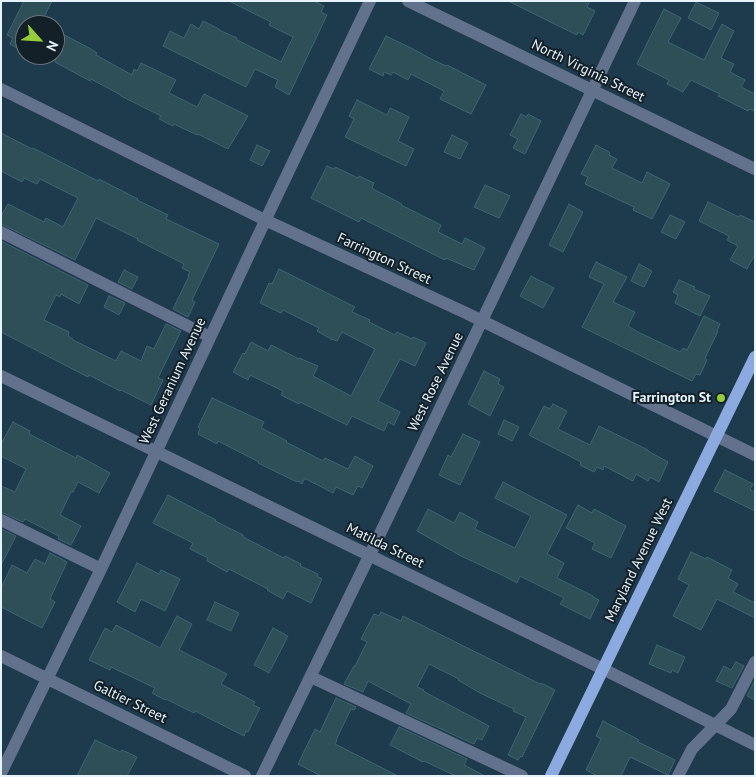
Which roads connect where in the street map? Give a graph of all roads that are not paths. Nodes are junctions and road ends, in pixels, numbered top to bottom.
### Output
1 (370, 1) edge
2 (408, 1) edge
3 (634, 1) edge
4 (1, 89) edge
5 (592, 90) junction
6 (755, 169) edge
7 (265, 220) junction
8 (1, 232) edge
9 (482, 320) junction
10 (210, 336) junction
11 (755, 357) edge
12 (1, 376) edge
13 (716, 436) junction
14 (156, 451) junction
15 (755, 456) edge
16 (1, 520) edge
17 (370, 555) junction
18 (101, 569) junction
19 (1, 656) edge
20 (755, 662) edge
21 (603, 669) junction
22 (311, 677) junction
23 (47, 679) junction
24 (716, 726) junction
25 (755, 745) edge
26 (1, 773) edge
27 (245, 776) edge
28 (262, 776) edge
29 (522, 776) edge
30 (551, 776) edge
31 (678, 776) edge

1 - 7 street, West Geranium Avenue
2 - 5 street, North Virginia Street
3 - 5 street, West Rose Avenue
4 - 7 street, Farrington Street
5 - 6 street, North Virginia Street
5 - 9 street, West Rose Avenue
7 - 9 street, Farrington Street
7 - 10 street, West Geranium Avenue
8 - 10 street
9 - 13 street, Farrington Street
9 - 17 street, West Rose Avenue
10 - 14 street, West Geranium Avenue
11 - 13 main road, Maryland Avenue West
12 - 14 street, Matilda Street
13 - 15 street, Farrington Street
13 - 21 main road, Maryland Avenue West
14 - 17 street, Matilda Street
14 - 18 street, West Geranium Avenue
16 - 18 street
17 - 21 street, Matilda Street
17 - 22 street, West Rose Avenue
18 - 23 street, West Geranium Avenue
19 - 23 street, Galtier Street
20 - 24 street
21 - 24 street, Matilda Street
21 - 30 main road, Maryland Avenue West
22 - 28 street, West Rose Avenue
22 - 29 street
23 - 26 street, West Geranium Avenue
23 - 27 street, Galtier Street
24 - 25 street, Matilda Street
24 - 31 street

